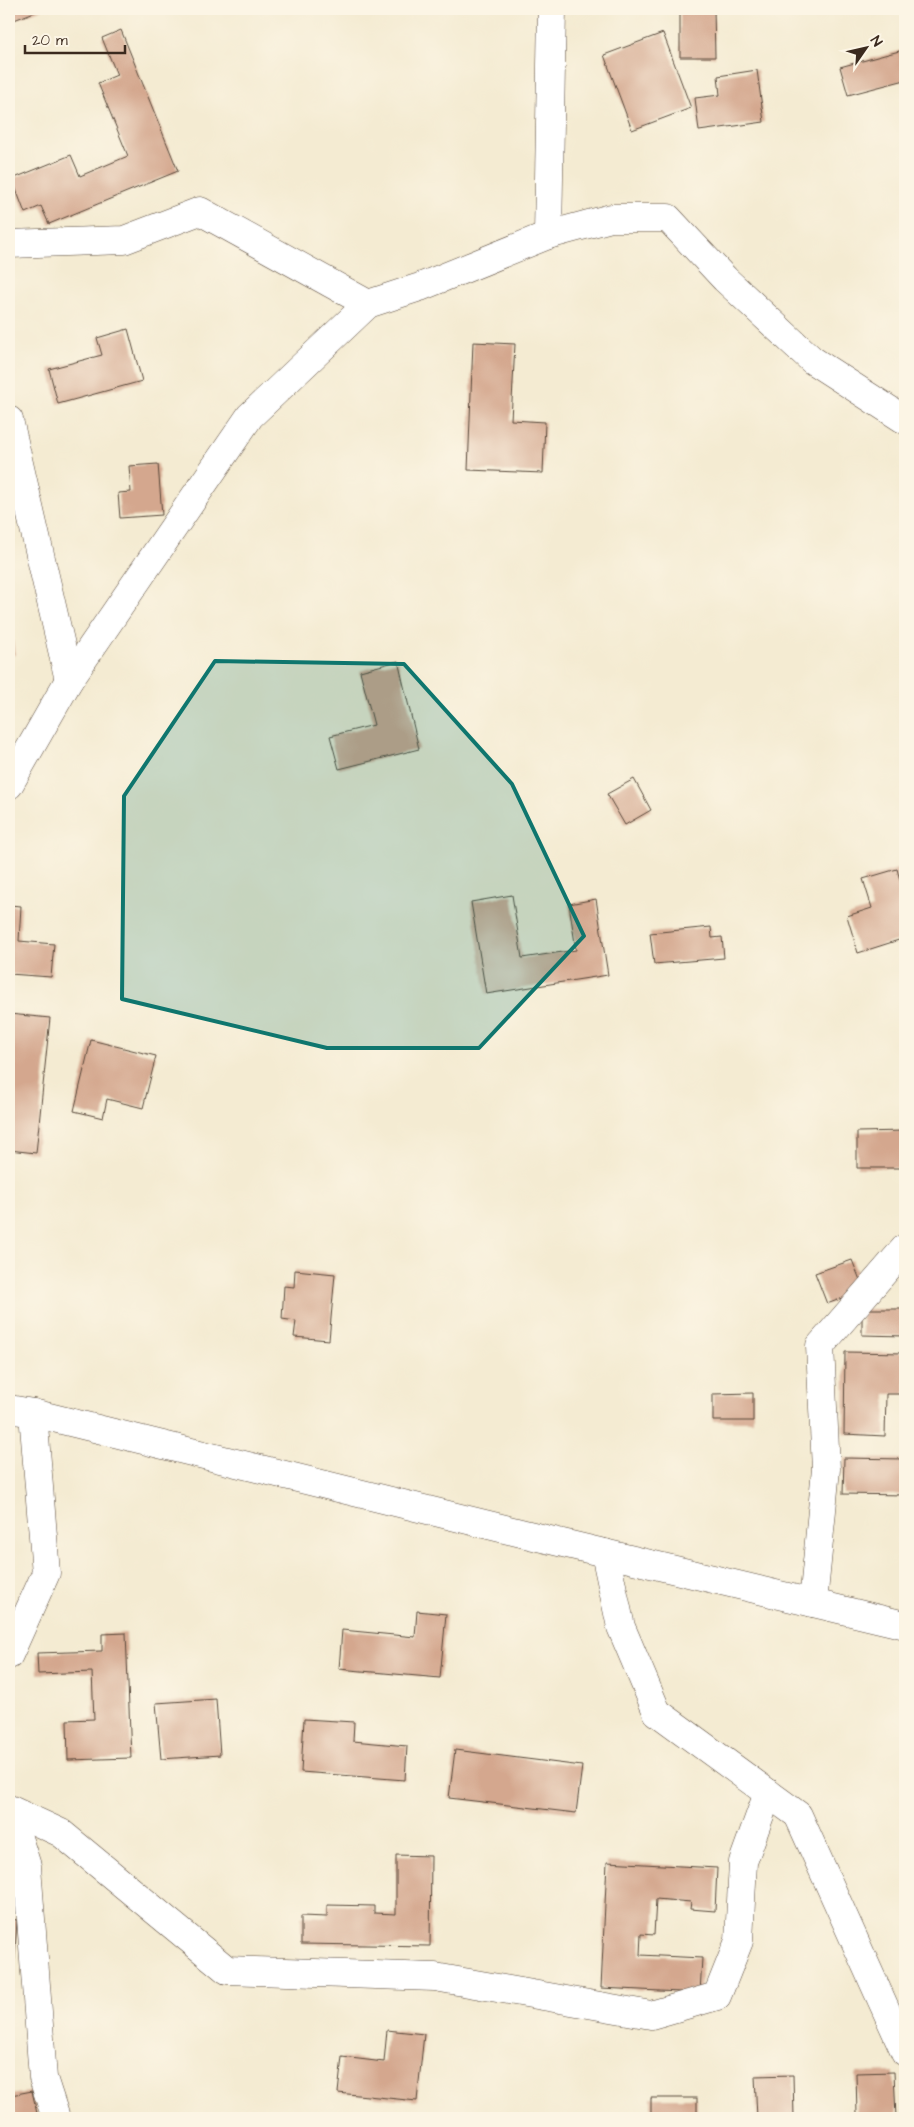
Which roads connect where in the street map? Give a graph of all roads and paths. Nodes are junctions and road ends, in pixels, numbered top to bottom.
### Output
1 (552, 9) edge
2 (548, 235) junction
3 (9, 244) edge
4 (368, 304) junction
5 (9, 420) edge
6 (905, 420) edge
7 (69, 680) junction
8 (9, 785) edge
9 (905, 1248) edge
10 (21, 1411) edge
11 (605, 1554) junction
12 (812, 1603) junction
13 (905, 1625) edge
14 (9, 1655) edge
15 (768, 1793) junction
16 (9, 1810) edge
17 (905, 2052) edge
18 (56, 2118) edge

1 - 2 street
2 - 4 street
2 - 6 street
3 - 4 street
4 - 7 street
5 - 7 street
7 - 8 street
9 - 12 street
10 - 11 street
10 - 14 street
11 - 12 street
11 - 15 street
12 - 13 street
15 - 16 street
15 - 17 street
16 - 18 street

